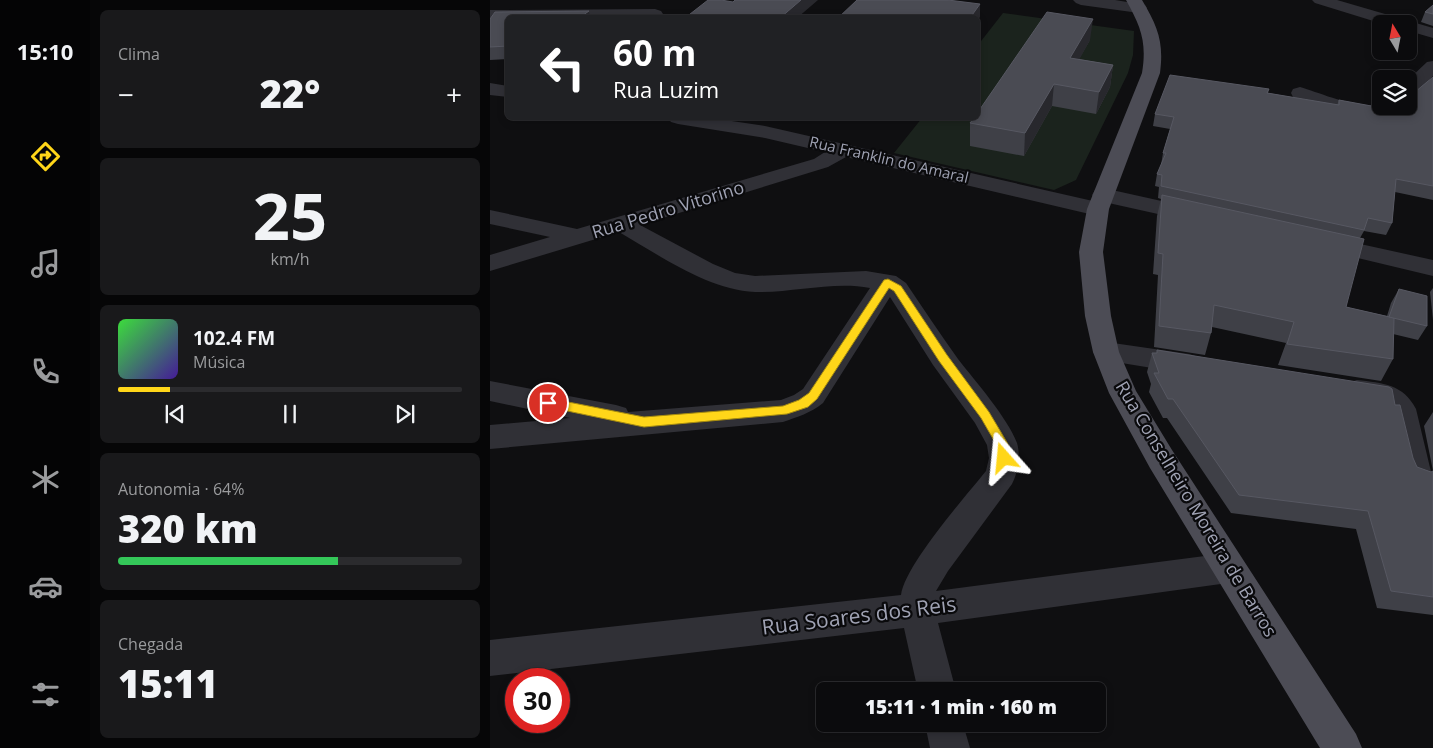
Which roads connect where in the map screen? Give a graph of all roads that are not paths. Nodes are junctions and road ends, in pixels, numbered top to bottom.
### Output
1 (1080, 0) edge
2 (1320, 0) edge
3 (1136, 4) edge
4 (655, 14) dead end
5 (490, 15) edge
6 (1372, 15) edge
7 (1418, 29) edge
8 (1433, 33) edge
9 (1433, 66) edge
10 (1417, 81) edge
11 (490, 89) edge
12 (505, 92) edge
13 (1300, 93) dead end
14 (1372, 111) edge
15 (690, 120) edge
16 (843, 150) junction
17 (1101, 202) junction
18 (490, 217) edge
19 (1217, 220) edge
20 (622, 224) junction
21 (578, 237) junction
22 (1300, 238) edge
23 (490, 263) edge
24 (1433, 268) edge
25 (888, 282) junction
26 (1106, 352) junction
27 (1212, 368) edge
28 (1336, 387) edge
29 (490, 391) edge
30 (644, 422) junction
31 (490, 438) edge
32 (1417, 476) edge
33 (1228, 568) junction
34 (917, 610) junction
35 (490, 658) edge
36 (935, 682) edge
37 (946, 732) edge
38 (950, 748) edge
39 (1342, 748) edge

1 - 3 street
2 - 6 street
3 - 17 main road, Rua Conselheiro Moreira de Barros
4 - 5 street
7 - 8 street
9 - 10 street
11 - 12 street
13 - 14 street
15 - 16 street, Rua Franklin do Amaral
16 - 17 street, Rua Franklin do Amaral
16 - 20 street, Rua Pedro Vitorino
17 - 19 street, Rua Franklin do Amaral
17 - 26 main road, Rua Conselheiro Moreira de Barros
18 - 21 street
20 - 21 street, Rua Pedro Vitorino
20 - 25 street
21 - 23 street, Rua Pedro Vitorino
22 - 24 street
25 - 30 street
25 - 34 street
26 - 27 street
26 - 33 main road, Rua Conselheiro Moreira de Barros
28 - 32 street
29 - 30 street
30 - 31 street
33 - 34 street, Rua Soares dos Reis
33 - 39 main road, Rua Conselheiro Moreira de Barros
34 - 35 street, Rua Soares dos Reis
34 - 36 street
37 - 38 street

